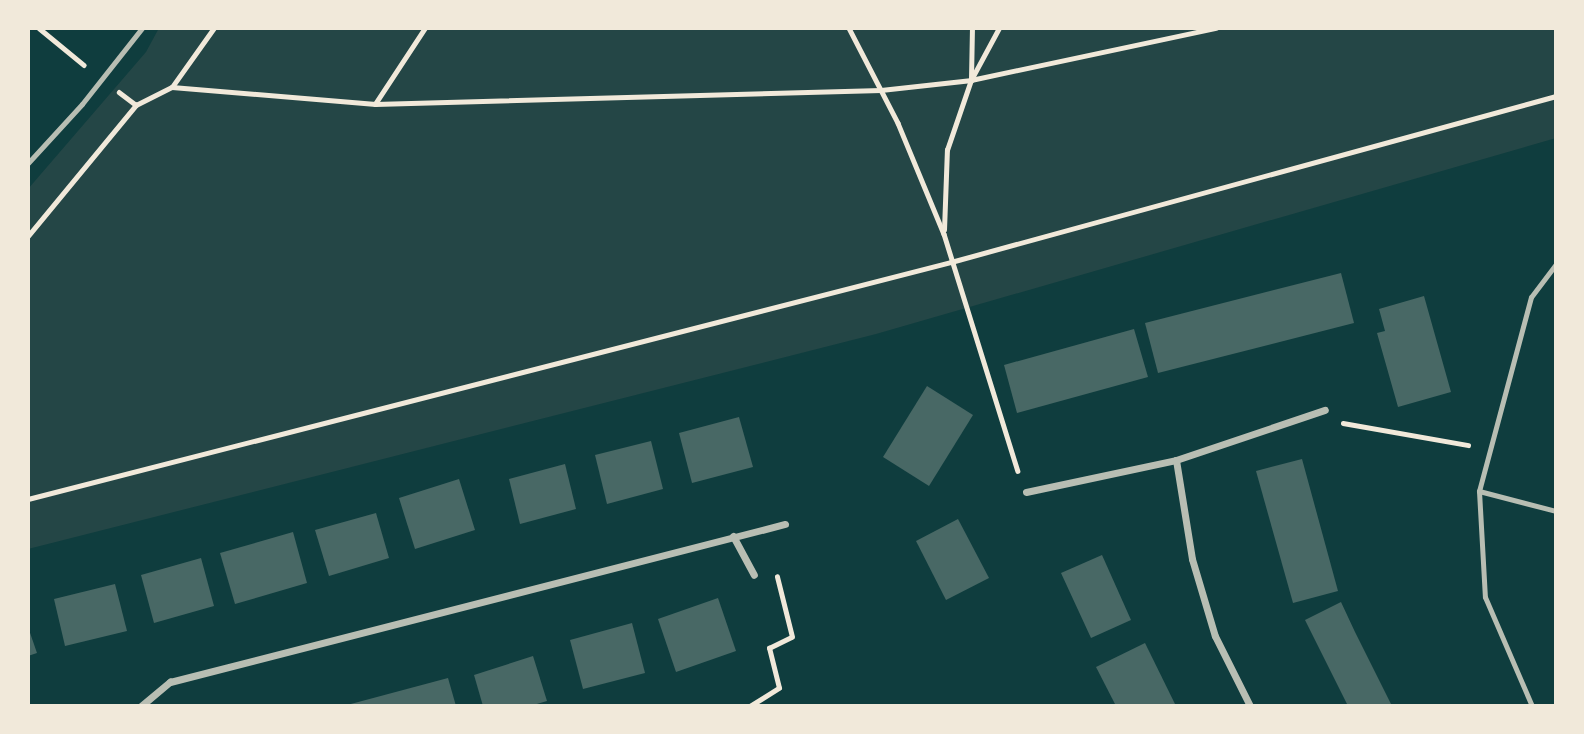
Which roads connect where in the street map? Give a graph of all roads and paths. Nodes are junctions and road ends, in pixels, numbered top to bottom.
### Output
1 (142, 28) edge
2 (214, 28) edge
3 (425, 28) edge
4 (849, 28) edge
5 (972, 28) edge
6 (999, 28) edge
7 (1216, 28) edge
8 (971, 80) junction
9 (172, 87) junction
10 (881, 90) junction
11 (1556, 96) edge
12 (374, 104) junction
13 (28, 163) edge
14 (944, 234) junction
15 (28, 236) edge
16 (951, 262) junction
17 (1556, 264) edge
18 (1325, 410) joint
19 (1490, 449) junction
20 (1176, 460) junction
21 (1479, 491) junction
22 (1026, 492) joint
23 (28, 499) edge
24 (1556, 511) edge
25 (785, 524) dead end
26 (733, 536) junction
27 (754, 575) joint
28 (141, 706) edge
29 (751, 706) edge
30 (1250, 706) edge
31 (1532, 706) edge

1 - 13 lane
2 - 9 path
3 - 12 path
4 - 10 path
5 - 8 path
6 - 8 path
7 - 8 path
8 - 10 path
8 - 14 path
9 - 12 path
9 - 15 path
10 - 12 path
10 - 14 path
11 - 16 path
14 - 16 path
16 - 22 path
16 - 23 path
17 - 19 lane
18 - 19 path
18 - 20 street
19 - 21 lane
20 - 22 street
20 - 30 street
21 - 24 lane
21 - 31 lane
25 - 26 street
26 - 27 street
26 - 28 street
27 - 29 path

